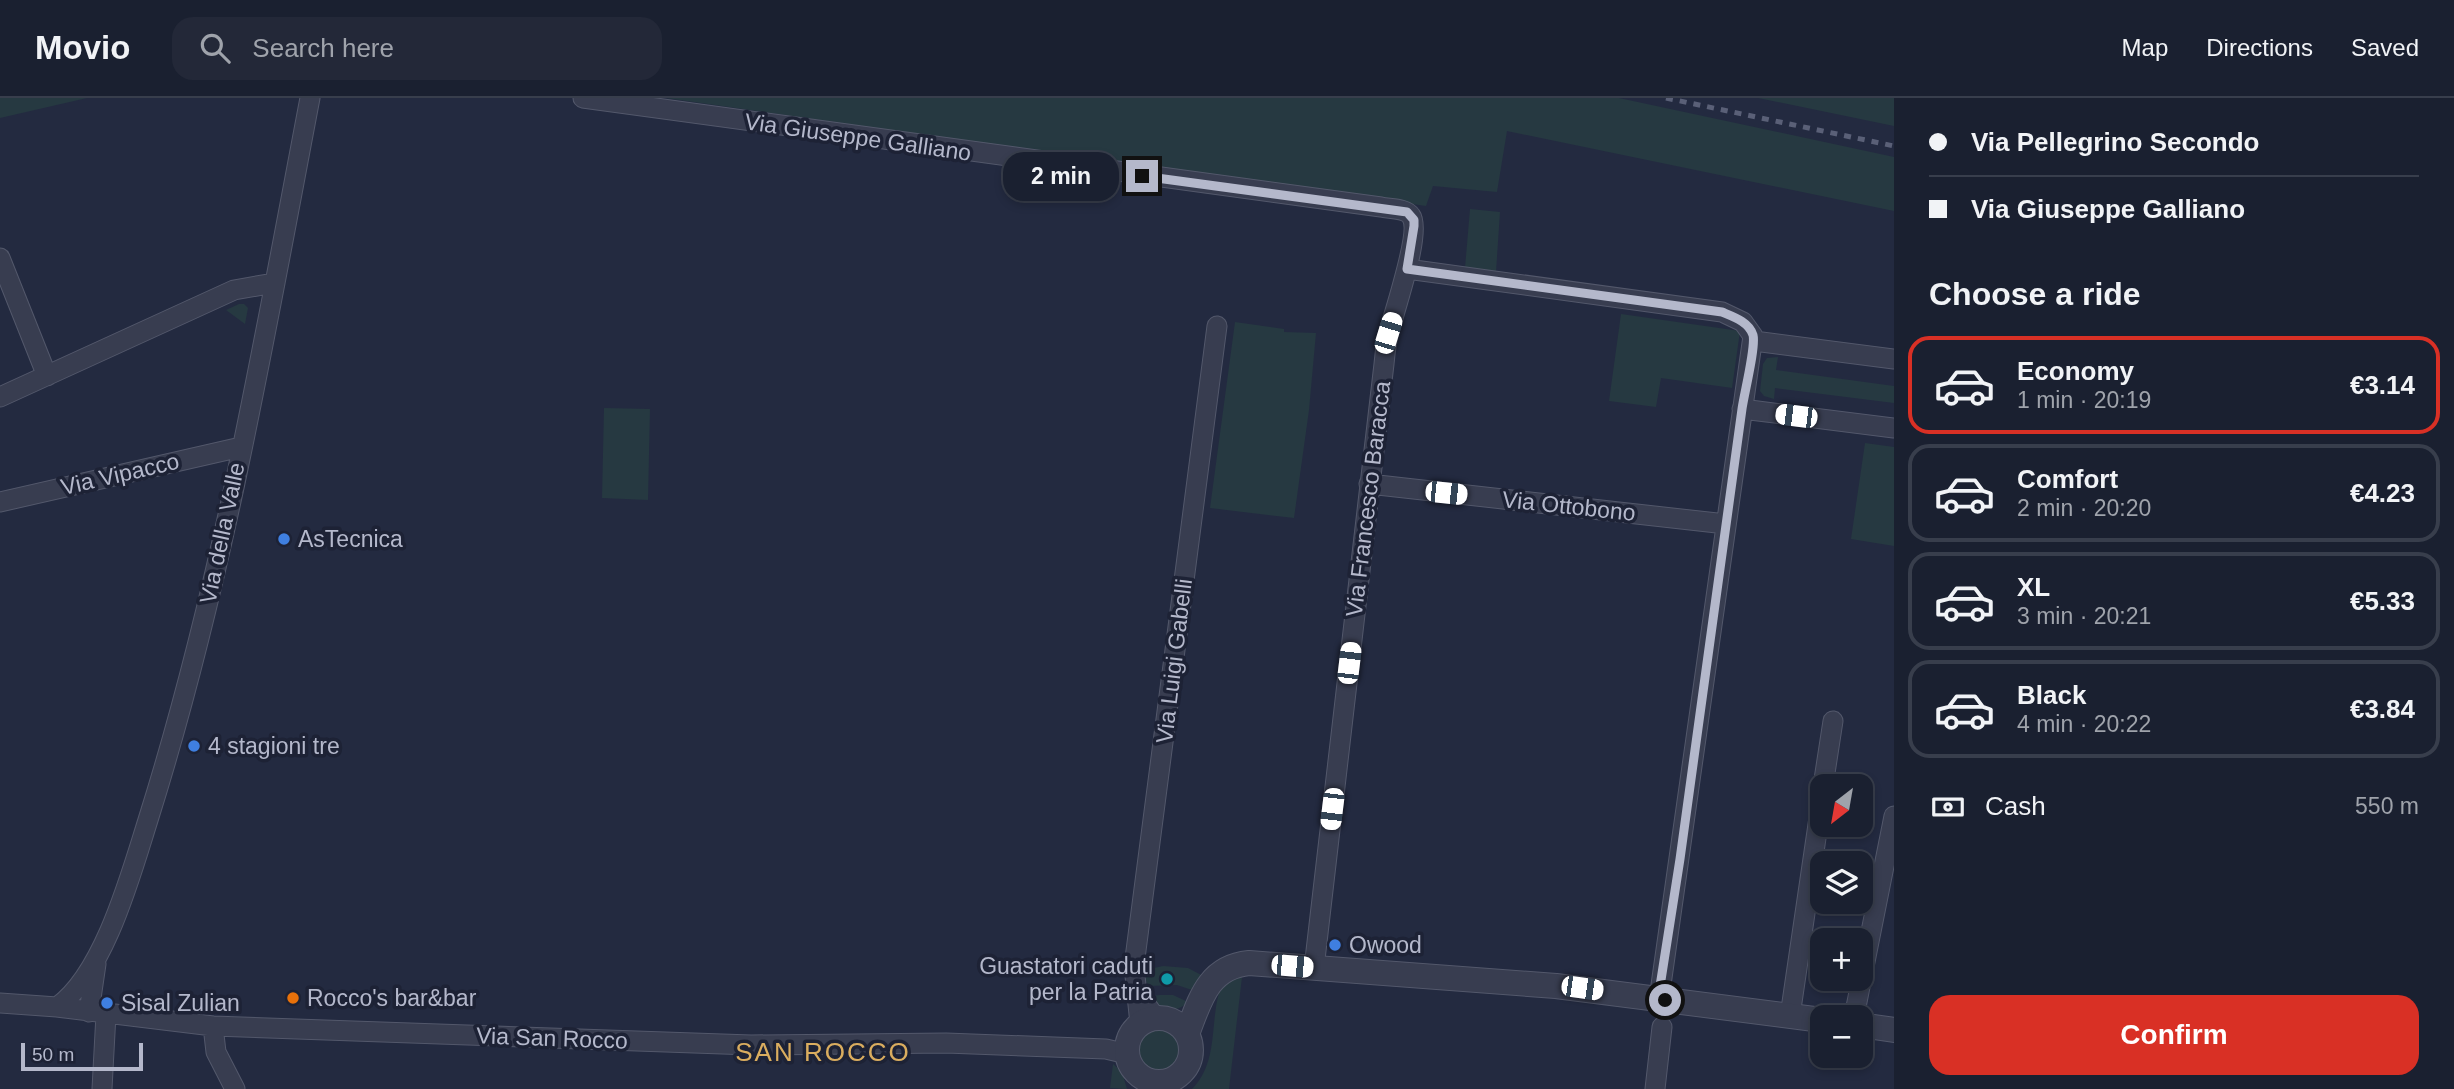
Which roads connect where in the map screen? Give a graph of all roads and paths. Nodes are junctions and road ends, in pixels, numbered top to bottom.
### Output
1 (310, 98) edge
2 (583, 98) edge
3 (0, 258) edge
4 (1407, 269) junction
5 (274, 283) junction
6 (1216, 326) dead end
7 (1754, 341) junction
8 (1894, 359) edge
9 (47, 376) junction
10 (0, 397) edge
11 (1742, 409) junction
12 (1894, 428) edge
13 (241, 447) junction
14 (1370, 484) junction
15 (0, 502) edge
16 (1726, 524) junction
17 (1833, 721) dead end
18 (1826, 774) edge
19 (1894, 816) edge
20 (1816, 837) edge
21 (96, 959) junction
22 (1314, 968) junction
23 (1658, 999) junction
24 (0, 1003) edge
25 (1856, 1005) edge
26 (57, 1007) junction
27 (98, 1013) junction
28 (1790, 1016) junction
29 (1810, 1018) edge
30 (1164, 1024) junction
31 (213, 1026) junction
32 (1662, 1027) dead end
33 (1873, 1027) edge
34 (1894, 1030) edge
35 (1126, 1062) edge
36 (1161, 1085) edge
37 (102, 1089) edge
38 (235, 1089) edge
39 (1655, 1089) edge

1 - 5 street, Via della Valle
2 - 4 street, Via Giuseppe Galliano
3 - 9 street
4 - 7 street
4 - 14 street, Via Francesco Baracca
5 - 9 street
5 - 13 street, Via della Valle
6 - 30 street, Via Luigi Gabelli
7 - 8 street
7 - 11 street
9 - 10 street
11 - 12 street
11 - 16 street
13 - 15 street, Via Vipacco
13 - 21 street, Via della Valle
14 - 16 street, Via Ottobono
14 - 22 street, Via Francesco Baracca
16 - 23 street
17 - 18 street
19 - 25 street
20 - 28 street
21 - 26 street, Via della Valle
21 - 27 street, Via della Valle
22 - 23 street
22 - 30 street
23 - 28 street
24 - 26 street, Via San Rocco
26 - 27 street, Via San Rocco
27 - 31 street, Via San Rocco
27 - 37 street, Via della Valle
28 - 29 street
30 - 35 street
30 - 36 street
31 - 35 street, Via San Rocco
31 - 38 street
32 - 39 street
33 - 34 street
35 - 36 street

